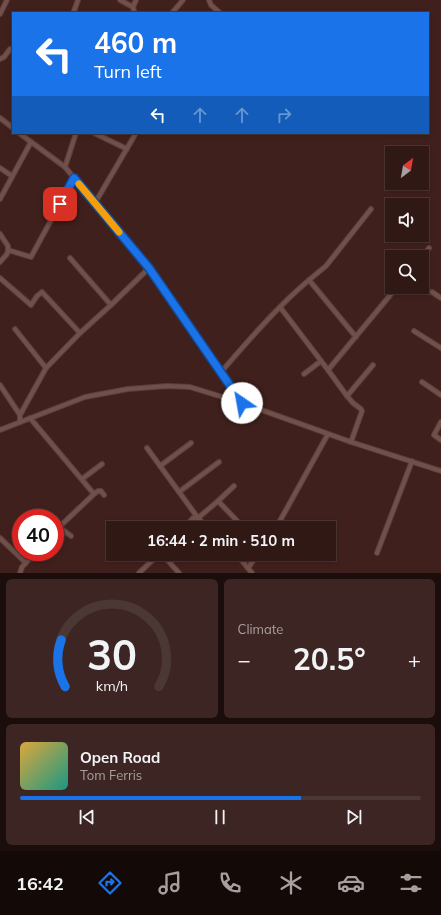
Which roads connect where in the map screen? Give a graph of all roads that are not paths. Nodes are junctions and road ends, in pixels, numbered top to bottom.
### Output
1 (7, 0) edge
2 (78, 0) edge
3 (120, 0) edge
4 (136, 0) edge
5 (183, 0) edge
6 (209, 0) edge
7 (74, 11) dead end
8 (134, 11) edge
9 (173, 12) edge
10 (219, 12) edge
11 (0, 14) edge
12 (12, 50) edge
13 (1, 60) edge
14 (0, 118) edge
15 (12, 127) edge
16 (21, 134) edge
17 (76, 134) edge
18 (96, 134) edge
19 (135, 134) edge
20 (31, 142) junction
21 (127, 149) junction
22 (65, 167) junction
23 (0, 168) edge
24 (12, 176) junction
25 (74, 178) junction
26 (0, 199) edge
27 (95, 203) junction
28 (371, 209) dead end
29 (0, 234) edge
30 (8, 250) junction
31 (70, 258) dead end
32 (0, 262) edge
33 (149, 268) junction
34 (0, 278) edge
35 (309, 280) junction
36 (432, 292) dead end
37 (391, 294) edge
38 (441, 298) edge
39 (111, 305) junction
40 (280, 307) junction
41 (15, 329) dead end
42 (414, 331) dead end
43 (80, 333) junction
44 (356, 337) junction
45 (441, 348) edge
46 (321, 361) junction
47 (373, 365) dead end
48 (46, 368) junction
49 (328, 370) junction
50 (221, 372) junction
51 (304, 374) dead end
52 (422, 382) dead end
53 (0, 385) edge
54 (441, 395) edge
55 (347, 396) junction
56 (242, 403) junction
57 (20, 414) junction
58 (30, 418) junction
59 (20, 422) junction
60 (441, 422) edge
61 (0, 430) edge
62 (328, 434) junction
63 (441, 440) edge
64 (351, 442) junction
65 (191, 443) dead end
66 (146, 448) dead end
67 (412, 461) junction
68 (219, 462) dead end
69 (102, 464) dead end
70 (160, 466) junction
71 (441, 471) edge
72 (82, 479) junction
73 (234, 486) dead end
74 (179, 492) junction
75 (94, 494) junction
76 (104, 495) dead end
77 (218, 501) junction
78 (198, 518) junction
79 (190, 521) edge
80 (201, 521) edge
81 (237, 521) edge
82 (280, 521) edge
83 (64, 522) edge
84 (64, 531) edge
85 (71, 536) dead end
86 (0, 538) edge
87 (377, 553) dead end
88 (152, 561) edge
89 (168, 561) edge
90 (242, 561) edge
91 (253, 561) edge
92 (26, 563) joint
93 (248, 568) junction
94 (20, 573) edge
95 (139, 573) edge
96 (179, 573) edge
97 (252, 573) edge

1 - 11 street
2 - 7 street
3 - 8 street
4 - 8 street
5 - 9 street
6 - 10 street
12 - 13 street
14 - 15 street
16 - 20 street
17 - 22 street
18 - 21 street
19 - 21 street
20 - 22 street
20 - 24 street
21 - 27 street
22 - 25 street
23 - 24 street
24 - 26 street
25 - 27 street
25 - 30 street
27 - 33 street
28 - 35 street
29 - 30 street
30 - 32 street
31 - 39 street
33 - 39 street
33 - 50 street
34 - 43 street
35 - 40 street
35 - 44 street
36 - 38 street
37 - 44 street
39 - 43 street
40 - 46 street
40 - 50 street
41 - 48 street
42 - 45 street
43 - 48 street
44 - 49 street
46 - 49 street
46 - 51 street
47 - 55 street
48 - 57 street
49 - 55 street
50 - 56 street
52 - 54 street
53 - 57 street
55 - 64 street
56 - 58 street
56 - 62 street
57 - 59 street
58 - 59 street
58 - 72 street
59 - 61 street
60 - 63 street
62 - 64 street
62 - 82 street
64 - 67 street
65 - 70 street
66 - 70 street
67 - 71 street
67 - 87 street
68 - 74 street
69 - 72 street
70 - 74 street
72 - 75 street
73 - 77 street
74 - 78 street
75 - 76 street
75 - 83 street
77 - 78 street
77 - 81 street
78 - 79 street
78 - 80 street
84 - 85 street
86 - 92 street
88 - 95 street
89 - 96 street
90 - 93 street
91 - 93 street
92 - 94 street
93 - 97 street

